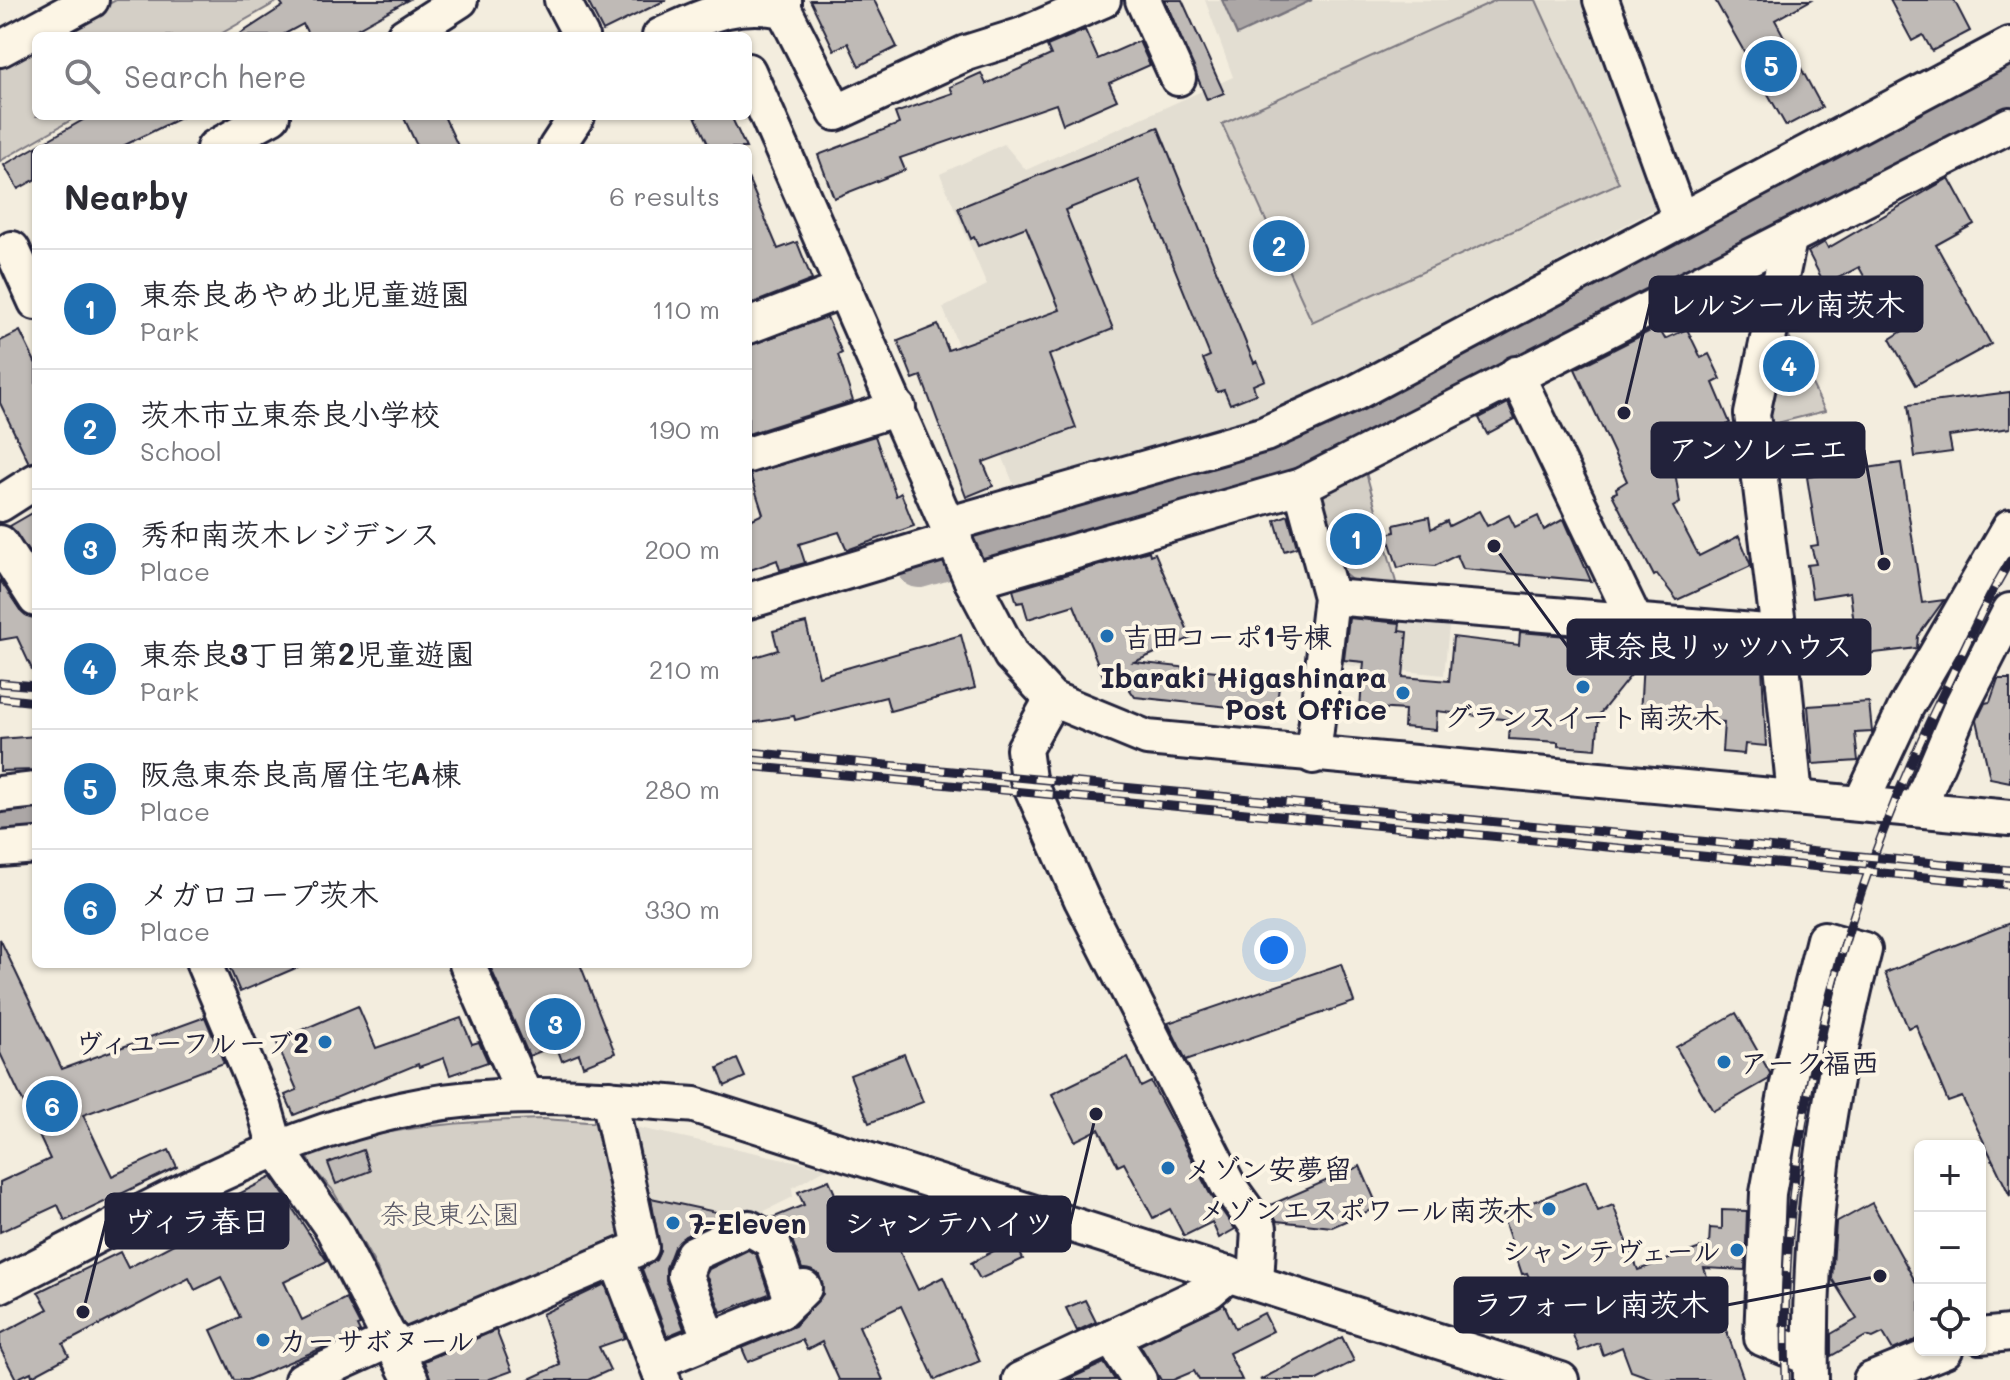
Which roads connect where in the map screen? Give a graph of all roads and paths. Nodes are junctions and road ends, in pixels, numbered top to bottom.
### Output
1 (91, 0) edge
2 (460, 0) edge
3 (562, 0) edge
4 (1103, 0) edge
5 (1143, 0) edge
6 (1601, 0) edge
7 (784, 5) edge
8 (723, 15) edge
9 (410, 32) edge
10 (579, 32) edge
11 (672, 32) edge
12 (2010, 45) edge
13 (0, 49) edge
14 (1178, 78) dead end
15 (752, 80) edge
16 (265, 120) edge
17 (574, 120) edge
18 (2010, 125) edge
19 (221, 144) edge
20 (559, 144) edge
21 (1680, 219) junction
22 (1789, 240) junction
23 (16, 247) edge
24 (845, 289) junction
25 (32, 291) edge
26 (752, 324) edge
27 (1516, 374) junction
28 (898, 408) junction
29 (752, 454) edge
30 (32, 484) edge
31 (1301, 486) junction
32 (0, 504) edge
33 (2010, 527) edge
34 (952, 532) junction
35 (0, 543) edge
36 (1998, 572) edge
37 (971, 578) junction
38 (32, 593) edge
39 (1331, 597) junction
40 (752, 600) edge
41 (2010, 611) edge
42 (1634, 619) junction
43 (1779, 633) junction
44 (1052, 699) junction
45 (1313, 756) junction
46 (32, 790) edge
47 (0, 794) edge
48 (1795, 797) junction
49 (1861, 803) junction
50 (1918, 809) junction
51 (2010, 818) edge
52 (32, 846) edge
53 (0, 849) edge
54 (206, 968) edge
55 (469, 968) edge
56 (525, 1096) junction
57 (609, 1098) junction
58 (276, 1148) junction
59 (616, 1258) junction
60 (1243, 1279) junction
61 (0, 1285) edge
62 (2010, 1333) edge
63 (1986, 1335) edge
64 (1111, 1337) junction
65 (710, 1340) junction
66 (1930, 1356) edge
67 (400, 1357) edge
68 (1811, 1369) edge
69 (660, 1371) edge
70 (1553, 1379) edge
71 (302, 1380) edge
72 (1020, 1380) edge
73 (1139, 1380) edge
74 (1871, 1380) edge

1 - 13 street
2 - 9 street
3 - 10 street
4 - 7 street
5 - 14 street
6 - 21 street
7 - 8 street
8 - 11 street
12 - 21 street
15 - 24 street
16 - 19 street
17 - 20 street
18 - 22 street
21 - 34 street
22 - 27 street
22 - 43 street
23 - 25 street
24 - 26 street
24 - 28 street
27 - 31 street
27 - 42 street
28 - 29 street
28 - 34 street
30 - 32 street
31 - 37 street
31 - 39 street
33 - 36 street
34 - 37 street
34 - 40 street
35 - 38 street
36 - 49 street
37 - 44 street
39 - 42 street
39 - 45 street
41 - 50 street
42 - 43 street
43 - 48 street
44 - 45 street
44 - 60 street
45 - 48 street
46 - 47 street
48 - 49 street
49 - 50 street
50 - 51 street
52 - 53 street
54 - 58 street
55 - 56 street
56 - 57 street
56 - 58 street
57 - 59 street
57 - 60 street
58 - 61 street
58 - 67 street
59 - 67 street
59 - 69 street
60 - 64 street
60 - 70 street
62 - 63 street
64 - 72 street
64 - 73 street
65 - 65 street
65 - 69 street
66 - 74 street
67 - 71 street
68 - 68 street

